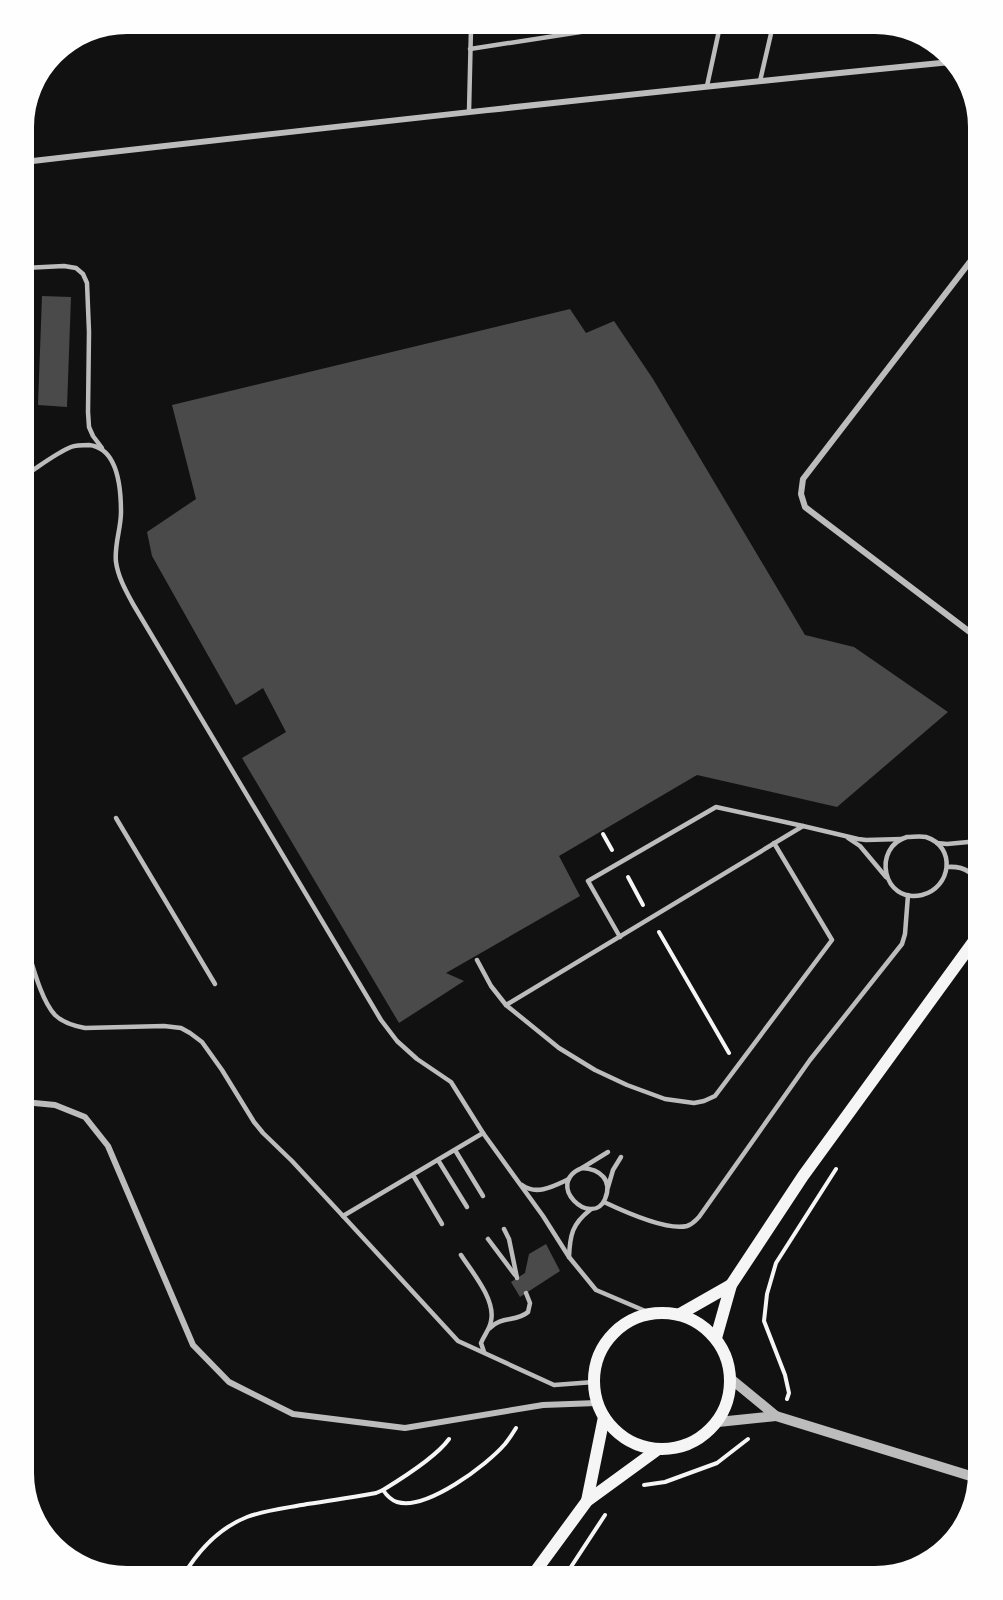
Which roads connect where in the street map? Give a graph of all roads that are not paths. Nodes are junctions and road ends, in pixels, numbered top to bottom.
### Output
1 (471, 34) edge
2 (568, 35) edge
3 (718, 35) edge
4 (771, 35) edge
5 (470, 49) junction
6 (942, 63) edge
7 (760, 81) junction
8 (707, 86) junction
9 (469, 112) junction
10 (35, 161) edge
11 (968, 264) edge
12 (35, 267) edge
13 (104, 450) junction
14 (35, 469) edge
15 (968, 631) edge
16 (116, 818) dead end
17 (803, 826) junction
18 (840, 835) junction
19 (902, 839) junction
20 (968, 842) edge
21 (774, 843) junction
22 (936, 843) junction
23 (947, 867) junction
24 (968, 872) edge
25 (887, 878) junction
26 (908, 895) junction
27 (620, 937) junction
28 (968, 948) edge
29 (477, 960) dead end
30 (34, 970) edge
31 (215, 984) dead end
32 (506, 1005) junction
33 (34, 1103) edge
34 (483, 1133) junction
35 (454, 1150) junction
36 (608, 1152) dead end
37 (621, 1157) dead end
38 (438, 1160) junction
39 (582, 1168) junction
40 (413, 1175) junction
41 (570, 1179) junction
42 (518, 1182) junction
43 (607, 1193) junction
44 (483, 1196) dead end
45 (604, 1202) junction
46 (467, 1207) dead end
47 (591, 1209) junction
48 (343, 1216) junction
49 (442, 1224) dead end
50 (504, 1229) dead end
51 (488, 1239) dead end
52 (461, 1255) dead end
53 (568, 1257) junction
54 (731, 1285) junction
55 (526, 1293) dead end
56 (650, 1313) junction
57 (680, 1314) junction
58 (487, 1332) junction
59 (716, 1338) junction
60 (486, 1354) junction
61 (731, 1379) junction
62 (594, 1382) junction
63 (597, 1403) junction
64 (604, 1417) junction
65 (779, 1417) junction
66 (717, 1422) junction
67 (657, 1450) junction
68 (968, 1475) edge
69 (587, 1501) junction
70 (540, 1566) edge

1 - 5 lane
2 - 5 lane
3 - 8 lane
4 - 7 lane
5 - 9 lane
6 - 7 street
7 - 8 street
8 - 9 street
9 - 10 street
11 - 15 street
12 - 13 lane
13 - 14 lane
13 - 34 lane
16 - 31 lane
17 - 18 lane
17 - 21 lane
17 - 27 lane
18 - 19 lane
18 - 25 lane
19 - 22 lane
19 - 25 lane
20 - 22 lane
21 - 27 lane
21 - 32 lane
22 - 23 lane
23 - 24 lane
23 - 26 lane
25 - 26 lane
26 - 45 lane
27 - 32 lane
28 - 54 main road
29 - 32 lane
30 - 48 lane
33 - 63 street
34 - 35 lane
34 - 42 lane
35 - 38 lane
35 - 44 lane
36 - 39 lane
37 - 43 lane
38 - 40 lane
38 - 46 lane
39 - 41 lane
39 - 43 lane
40 - 48 lane
40 - 49 lane
41 - 42 lane
41 - 47 lane
42 - 53 lane
43 - 45 lane
45 - 47 lane
47 - 53 lane
48 - 60 lane
50 - 51 lane
52 - 58 lane
53 - 56 lane
54 - 57 main road
54 - 59 main road
55 - 58 lane
56 - 57 main road
56 - 62 main road
57 - 59 main road
58 - 60 lane
59 - 61 main road
60 - 62 lane
61 - 65 street
61 - 66 main road
62 - 63 main road
63 - 64 main road
64 - 67 main road
64 - 69 main road
65 - 66 street
65 - 68 street
66 - 67 main road
67 - 69 main road
69 - 70 main road

